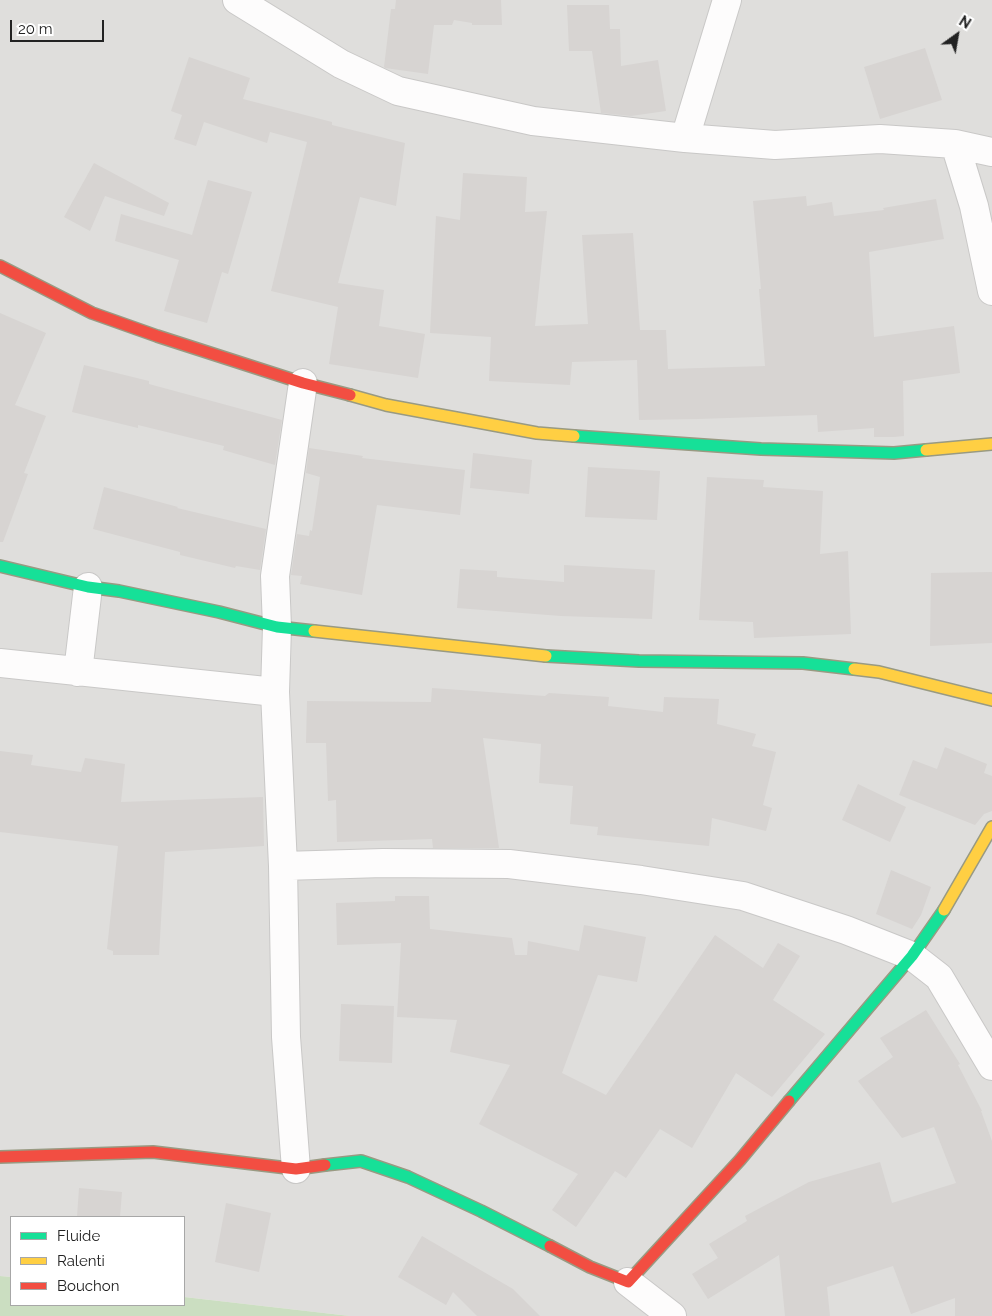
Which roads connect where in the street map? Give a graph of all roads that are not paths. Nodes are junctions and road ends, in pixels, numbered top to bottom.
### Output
1 (237, 0) edge
2 (727, 0) edge
3 (684, 138) junction
4 (955, 144) junction
5 (992, 152) edge
6 (0, 266) edge
7 (992, 291) edge
8 (304, 383) junction
9 (992, 444) edge
10 (0, 566) edge
11 (88, 587) junction
12 (277, 627) junction
13 (0, 662) edge
14 (78, 672) junction
15 (275, 692) junction
16 (992, 700) edge
17 (992, 828) edge
18 (283, 866) junction
19 (912, 956) junction
20 (992, 1066) edge
21 (0, 1157) edge
22 (296, 1169) junction
23 (628, 1282) junction
24 (672, 1316) edge

1 - 3 street
2 - 3 street
3 - 4 street
4 - 5 street
4 - 7 street
6 - 8 street
8 - 9 street
8 - 12 street
10 - 11 street
11 - 12 street
11 - 14 street
12 - 15 street
12 - 16 street
13 - 14 street
14 - 15 street
15 - 18 street
17 - 19 street
18 - 19 street
18 - 22 street
19 - 20 street
19 - 23 street
21 - 22 street
22 - 23 street
23 - 24 street

